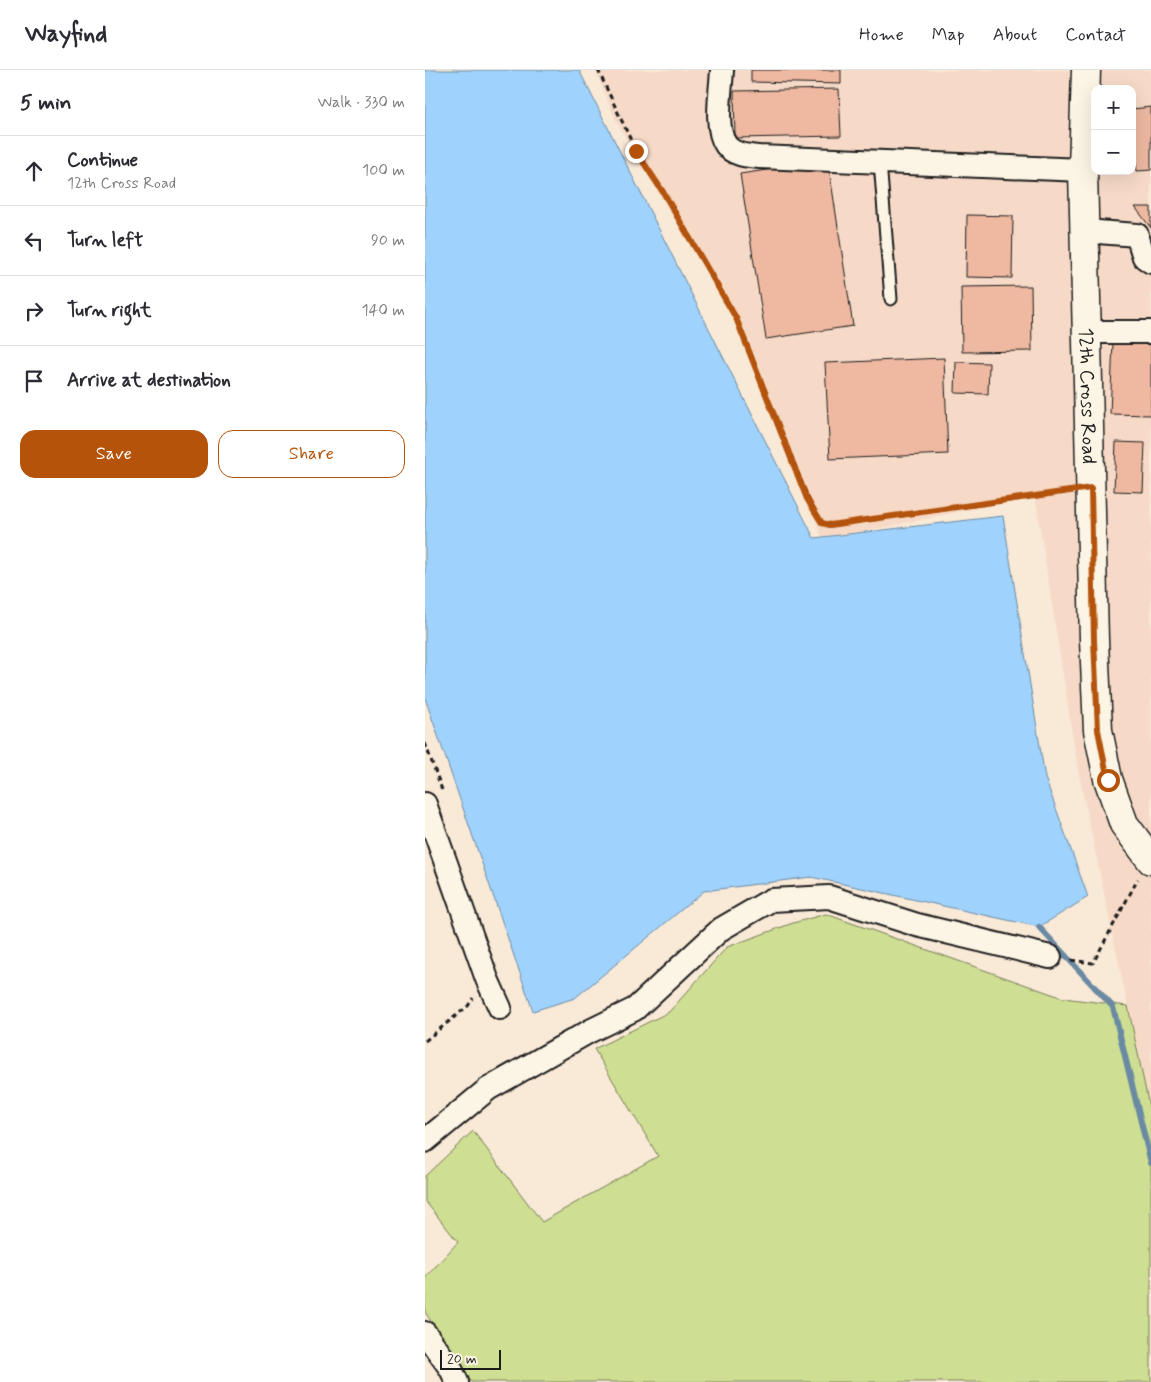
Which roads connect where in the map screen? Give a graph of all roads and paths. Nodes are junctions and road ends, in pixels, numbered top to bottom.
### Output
1 (598, 70) edge
2 (722, 70) edge
3 (1086, 70) edge
4 (880, 162) junction
5 (1083, 170) junction
6 (1085, 231) junction
7 (1151, 262) edge
8 (891, 299) dead end
9 (1087, 332) junction
10 (1151, 332) edge
11 (1091, 488) junction
12 (425, 804) edge
13 (1151, 860) edge
14 (1131, 893) dead end
15 (1050, 957) joint
16 (487, 979) junction
17 (500, 1008) dead end
18 (425, 1041) edge
19 (425, 1141) edge
20 (425, 1333) edge
21 (457, 1382) edge

1 - 11 path
2 - 4 street
3 - 5 street, 12th Cross Road
4 - 5 street
4 - 8 lane
5 - 6 street, 12th Cross Road
6 - 7 street
6 - 9 street, 12th Cross Road
9 - 10 street
9 - 11 street, 12th Cross Road
11 - 13 street, 12th Cross Road
12 - 16 street
14 - 15 path
15 - 19 street
16 - 17 street
16 - 18 path
20 - 21 street

